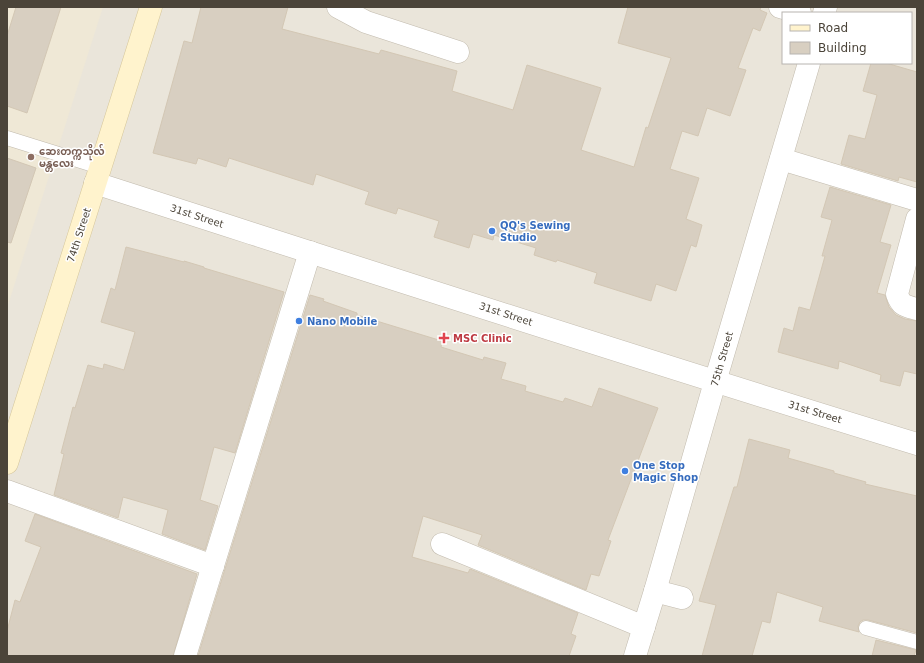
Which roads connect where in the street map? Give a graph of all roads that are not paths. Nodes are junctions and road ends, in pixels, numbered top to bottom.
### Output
1 (150, 7) edge
2 (338, 7) edge
3 (780, 7) edge
4 (797, 12) edge
5 (458, 52) dead end
6 (809, 64) edge
7 (7, 138) edge
8 (781, 159) junction
9 (98, 175) junction
10 (917, 200) edge
11 (916, 226) edge
12 (310, 252) junction
13 (917, 309) edge
14 (715, 382) junction
15 (12, 430) edge
16 (917, 444) edge
17 (7, 463) edge
18 (7, 490) edge
19 (442, 544) dead end
20 (213, 566) junction
21 (655, 591) junction
22 (682, 598) dead end
23 (644, 627) junction
24 (866, 628) dead end
25 (917, 642) edge
26 (186, 656) edge
27 (635, 656) edge

1 - 9 street, 74th Street
2 - 5 street
3 - 4 street
6 - 8 street, 75th Street
7 - 9 lane
8 - 10 street
8 - 14 street, 75th Street
9 - 12 street, 31st Street
9 - 15 street, 74th Street
11 - 13 street
12 - 14 street, 31st Street
12 - 20 street
14 - 16 street, 31st Street
14 - 21 street, 75th Street
15 - 17 street, 74th Street
18 - 20 street
19 - 23 street
20 - 26 street
21 - 22 street
21 - 23 street, 75th Street
23 - 27 street, 75th Street
24 - 25 lane

